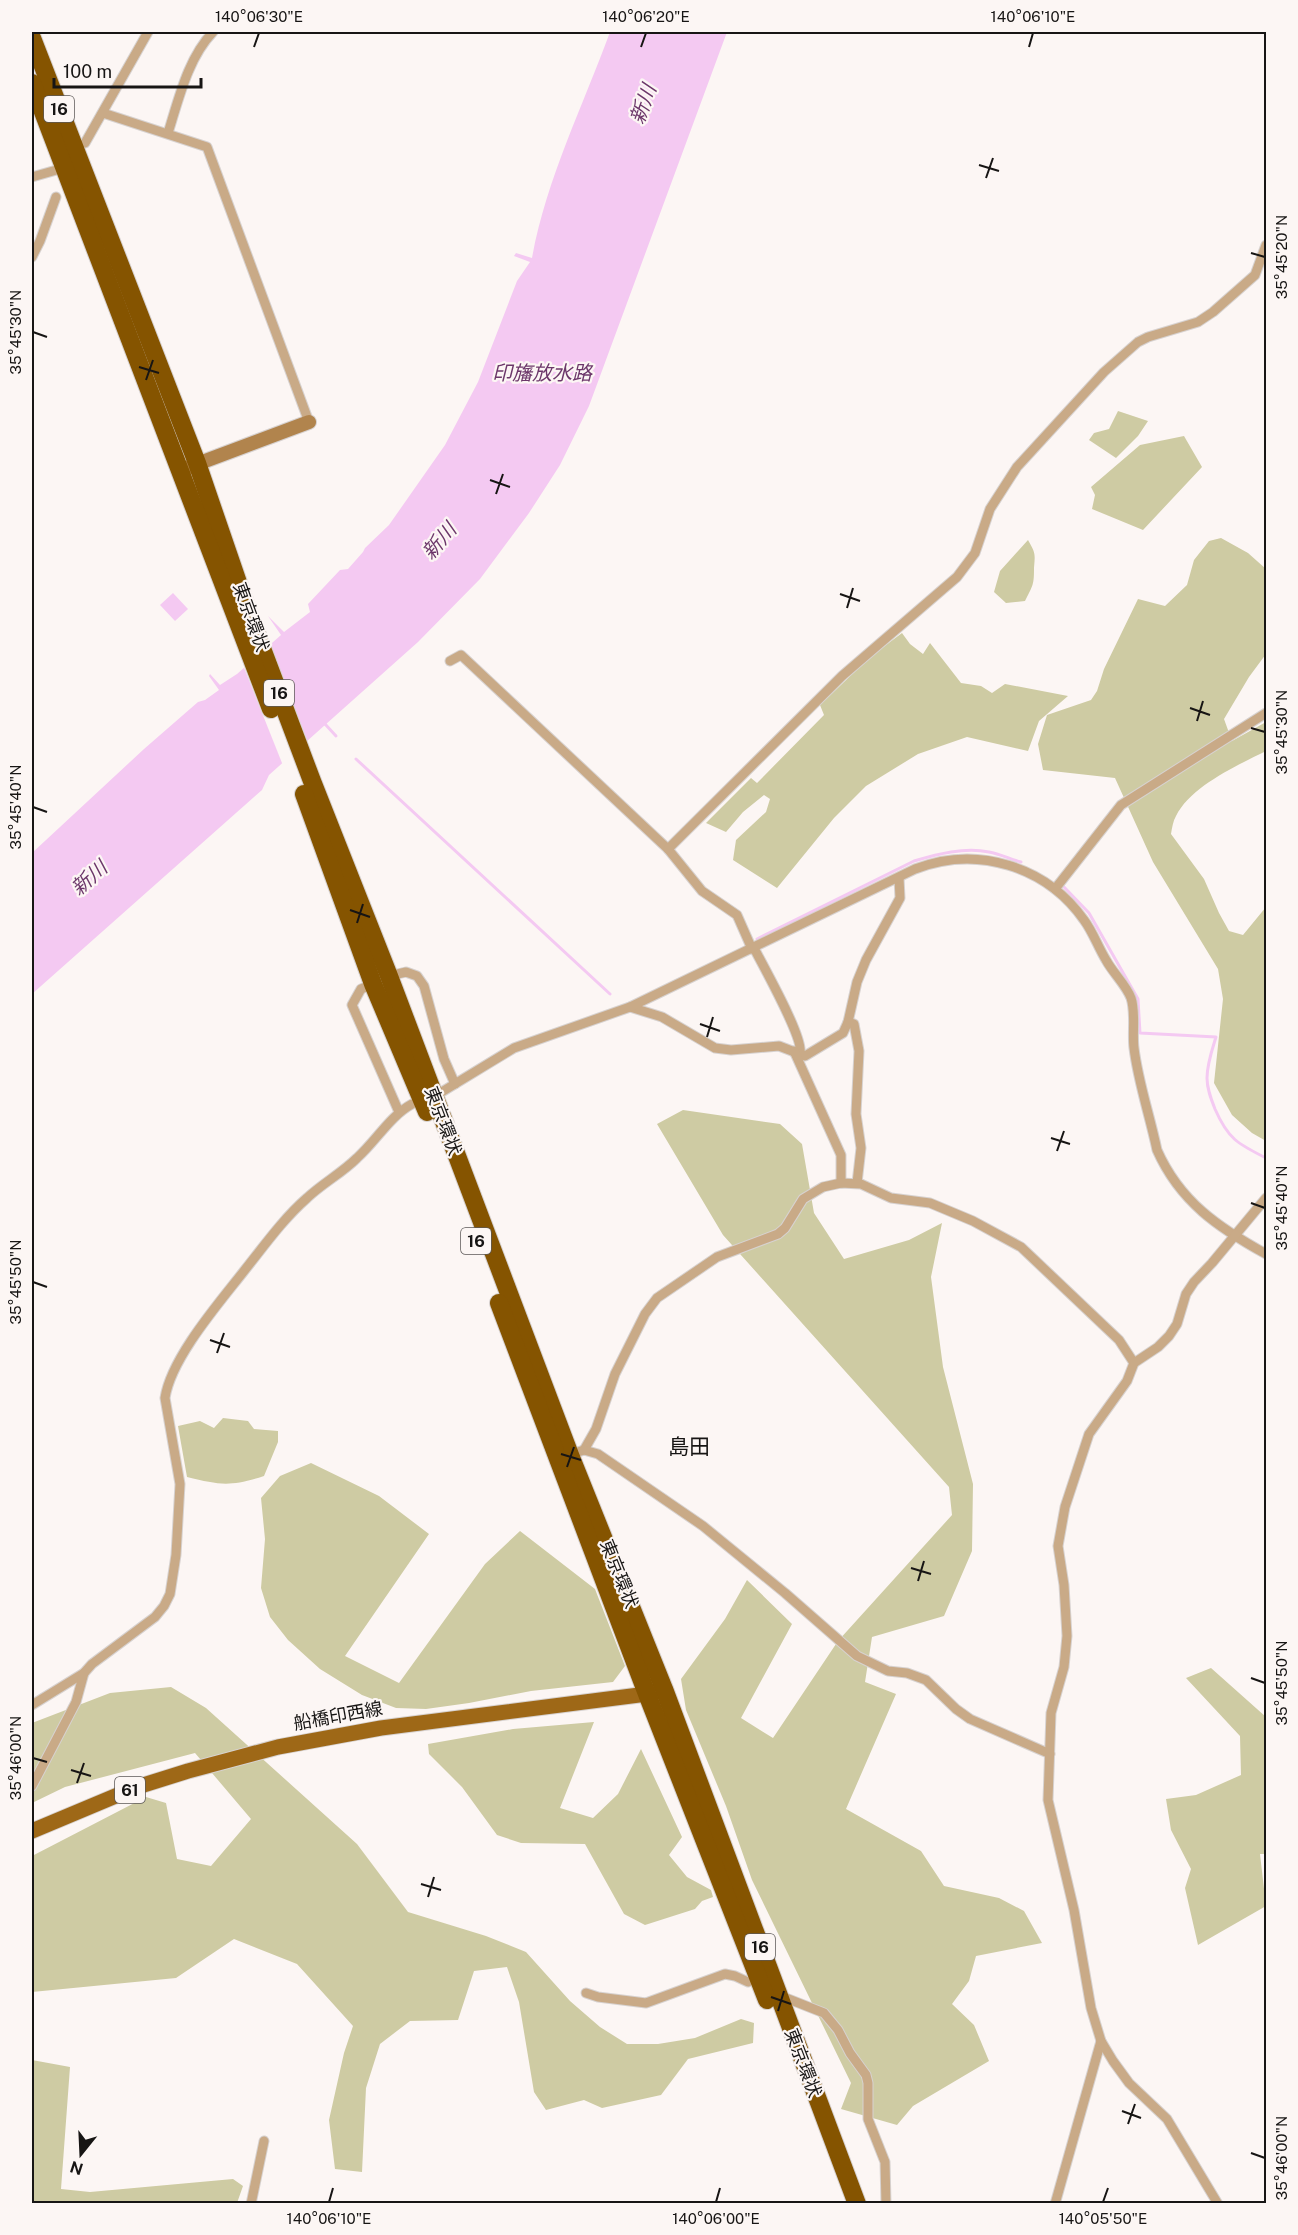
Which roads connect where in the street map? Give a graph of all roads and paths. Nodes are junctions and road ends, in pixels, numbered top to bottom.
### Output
1 (148, 32) edge
2 (213, 32) edge
3 (32, 38) edge
4 (32, 83) edge
5 (103, 113) junction
6 (168, 133) junction
7 (85, 143) dead end
8 (71, 165) junction
9 (32, 177) edge
10 (56, 197) dead end
11 (1266, 245) edge
12 (32, 257) edge
13 (309, 422) joint
14 (189, 466) junction
15 (450, 661) dead end
16 (1266, 713) edge
17 (668, 849) junction
18 (899, 878) junction
19 (1055, 889) junction
20 (753, 948) junction
21 (381, 980) junction
22 (630, 1007) junction
23 (848, 1022) junction
24 (797, 1052) junction
25 (455, 1084) junction
26 (440, 1093) dead end
27 (412, 1104) dead end
28 (399, 1112) junction
29 (841, 1183) junction
30 (857, 1184) junction
31 (1266, 1198) edge
32 (1235, 1237) junction
33 (1266, 1254) edge
34 (516, 1330) junction
35 (1134, 1363) junction
36 (577, 1453) junction
37 (573, 1479) junction
38 (84, 1673) junction
39 (655, 1692) junction
40 (32, 1705) edge
41 (1050, 1754) junction
42 (32, 1786) edge
43 (32, 1831) edge
44 (748, 1982) dead end
45 (586, 1993) dead end
46 (786, 1998) dead end
47 (1101, 2041) junction
48 (264, 2141) dead end
49 (251, 2204) edge
50 (845, 2204) edge
51 (857, 2204) edge
52 (885, 2204) edge
53 (1055, 2204) edge
54 (1218, 2204) edge

1 - 5 street
2 - 6 street
3 - 8 highway, 東京環状 / 16
4 - 8 highway, 東京環状 / 16
5 - 6 street
5 - 7 street
6 - 13 street
8 - 9 street
8 - 14 highway, 東京環状 / 16
10 - 12 street
11 - 17 street
13 - 14 street
14 - 21 highway, 東京環状 / 16
15 - 17 street
16 - 19 street
17 - 20 street
18 - 19 street
18 - 20 street
18 - 23 street
19 - 32 street
20 - 22 street
20 - 24 street
21 - 25 street
21 - 28 street
21 - 34 highway, 東京環状 / 16
22 - 24 street
22 - 25 street
23 - 24 street
23 - 30 street
24 - 29 street
25 - 26 street
27 - 28 street
28 - 38 street
29 - 30 street
29 - 36 street
30 - 35 street
31 - 32 street
32 - 33 street
32 - 35 street
34 - 36 highway, 東京環状 / 16
34 - 37 highway, 東京環状 / 16
35 - 41 street
36 - 37 highway, 東京環状 / 16
36 - 41 street
37 - 39 highway, 東京環状 / 16
38 - 40 street
38 - 42 street
39 - 43 main road, 船橋印西線 / 61
39 - 50 highway, 東京環状 / 16
39 - 51 highway, 東京環状 / 16
41 - 47 street
44 - 45 street
46 - 52 street
47 - 53 street
47 - 54 street
48 - 49 street

